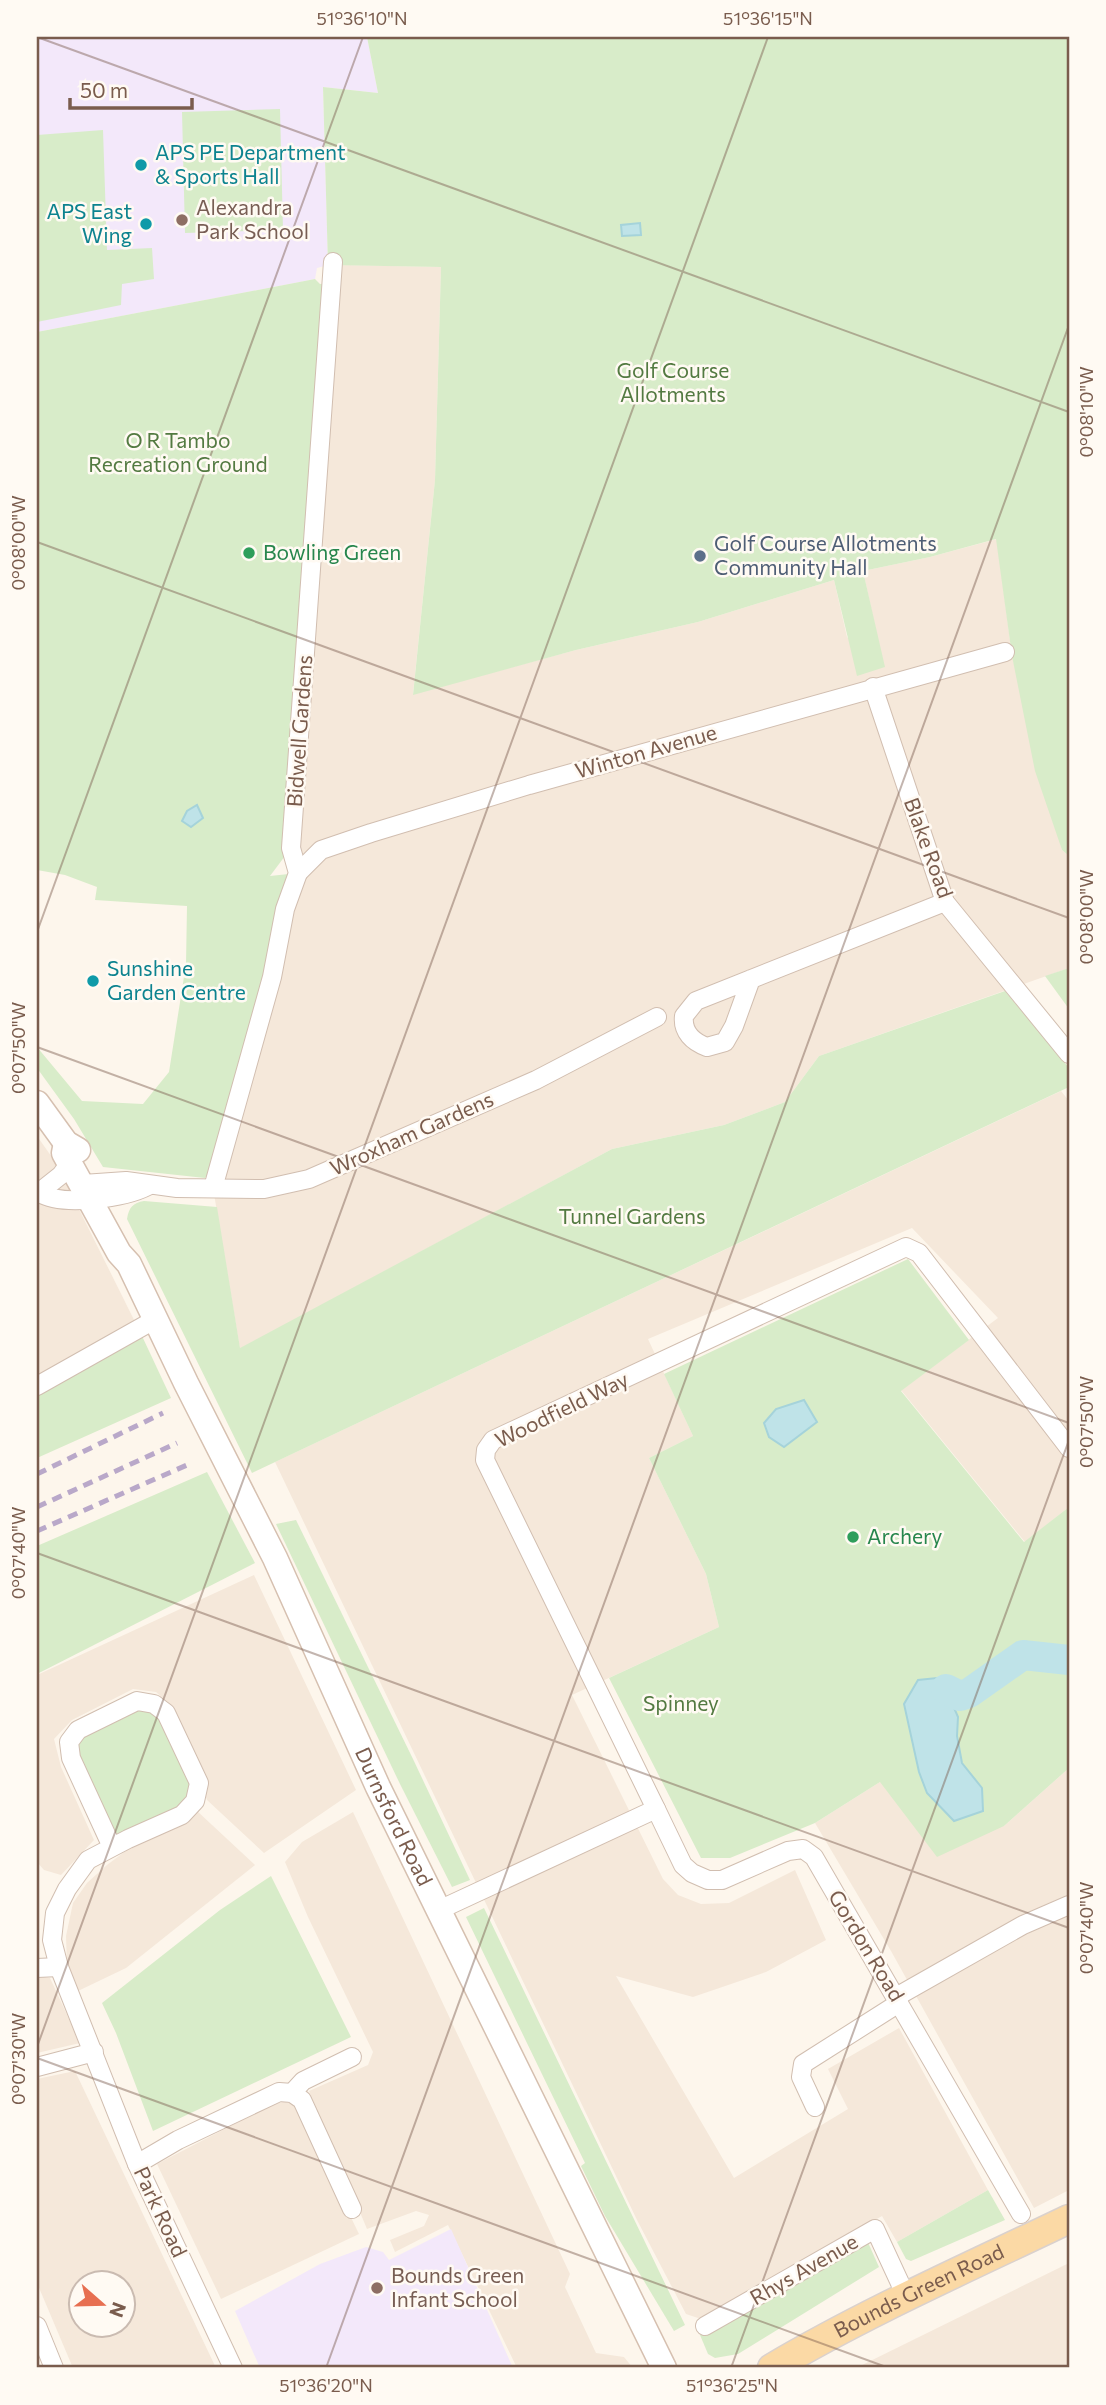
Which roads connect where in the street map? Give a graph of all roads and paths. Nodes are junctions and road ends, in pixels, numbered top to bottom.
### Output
1 (333, 262) dead end
2 (1005, 652) dead end
3 (873, 688) junction
4 (298, 873) junction
5 (945, 902) junction
6 (751, 979) dead end
7 (657, 1017) dead end
8 (1069, 1054) edge
9 (37, 1103) edge
10 (68, 1153) junction
11 (213, 1188) junction
12 (94, 1191) junction
13 (38, 1193) edge
14 (156, 1319) junction
15 (37, 1386) edge
16 (1069, 1448) edge
17 (656, 1809) junction
18 (112, 1847) junction
19 (1069, 1905) edge
20 (439, 1910) junction
21 (59, 1967) junction
22 (37, 1968) edge
23 (898, 2000) junction
24 (94, 2052) junction
25 (352, 2057) dead end
26 (37, 2067) edge
27 (292, 2092) junction
28 (815, 2107) dead end
29 (137, 2164) junction
30 (352, 2209) dead end
31 (1021, 2214) dead end
32 (1069, 2219) edge
33 (906, 2296) junction
34 (37, 2326) edge
35 (705, 2326) dead end
36 (54, 2368) edge
37 (233, 2368) edge
38 (664, 2368) edge
39 (772, 2368) edge

1 - 4 street, Bidwell Gardens
2 - 3 street, Winton Avenue
3 - 4 street, Winton Avenue
3 - 5 street, Blake Road
4 - 11 street
5 - 6 street
5 - 8 street, Blake Road
7 - 11 street, Wroxham Gardens
9 - 10 main road, Durnsford Road
10 - 12 main road, Durnsford Road
10 - 13 street
11 - 12 street, Wroxham Gardens
12 - 13 street, Wroxham Gardens
12 - 14 main road, Durnsford Road
14 - 15 street
14 - 20 main road, Durnsford Road
16 - 17 street, Woodfield Way
17 - 20 street
17 - 23 street, Gordon Road
18 - 18 street
18 - 21 street, Park Road
19 - 23 street
20 - 38 main road, Durnsford Road
21 - 22 street
21 - 24 street, Park Road
23 - 28 street
23 - 31 street, Gordon Road
24 - 26 street
24 - 29 street, Park Road
25 - 27 street
27 - 29 street
27 - 30 street
29 - 37 street, Park Road
32 - 33 main road, Bounds Green Road
33 - 35 street, Rhys Avenue
33 - 39 main road, Bounds Green Road
34 - 36 street

